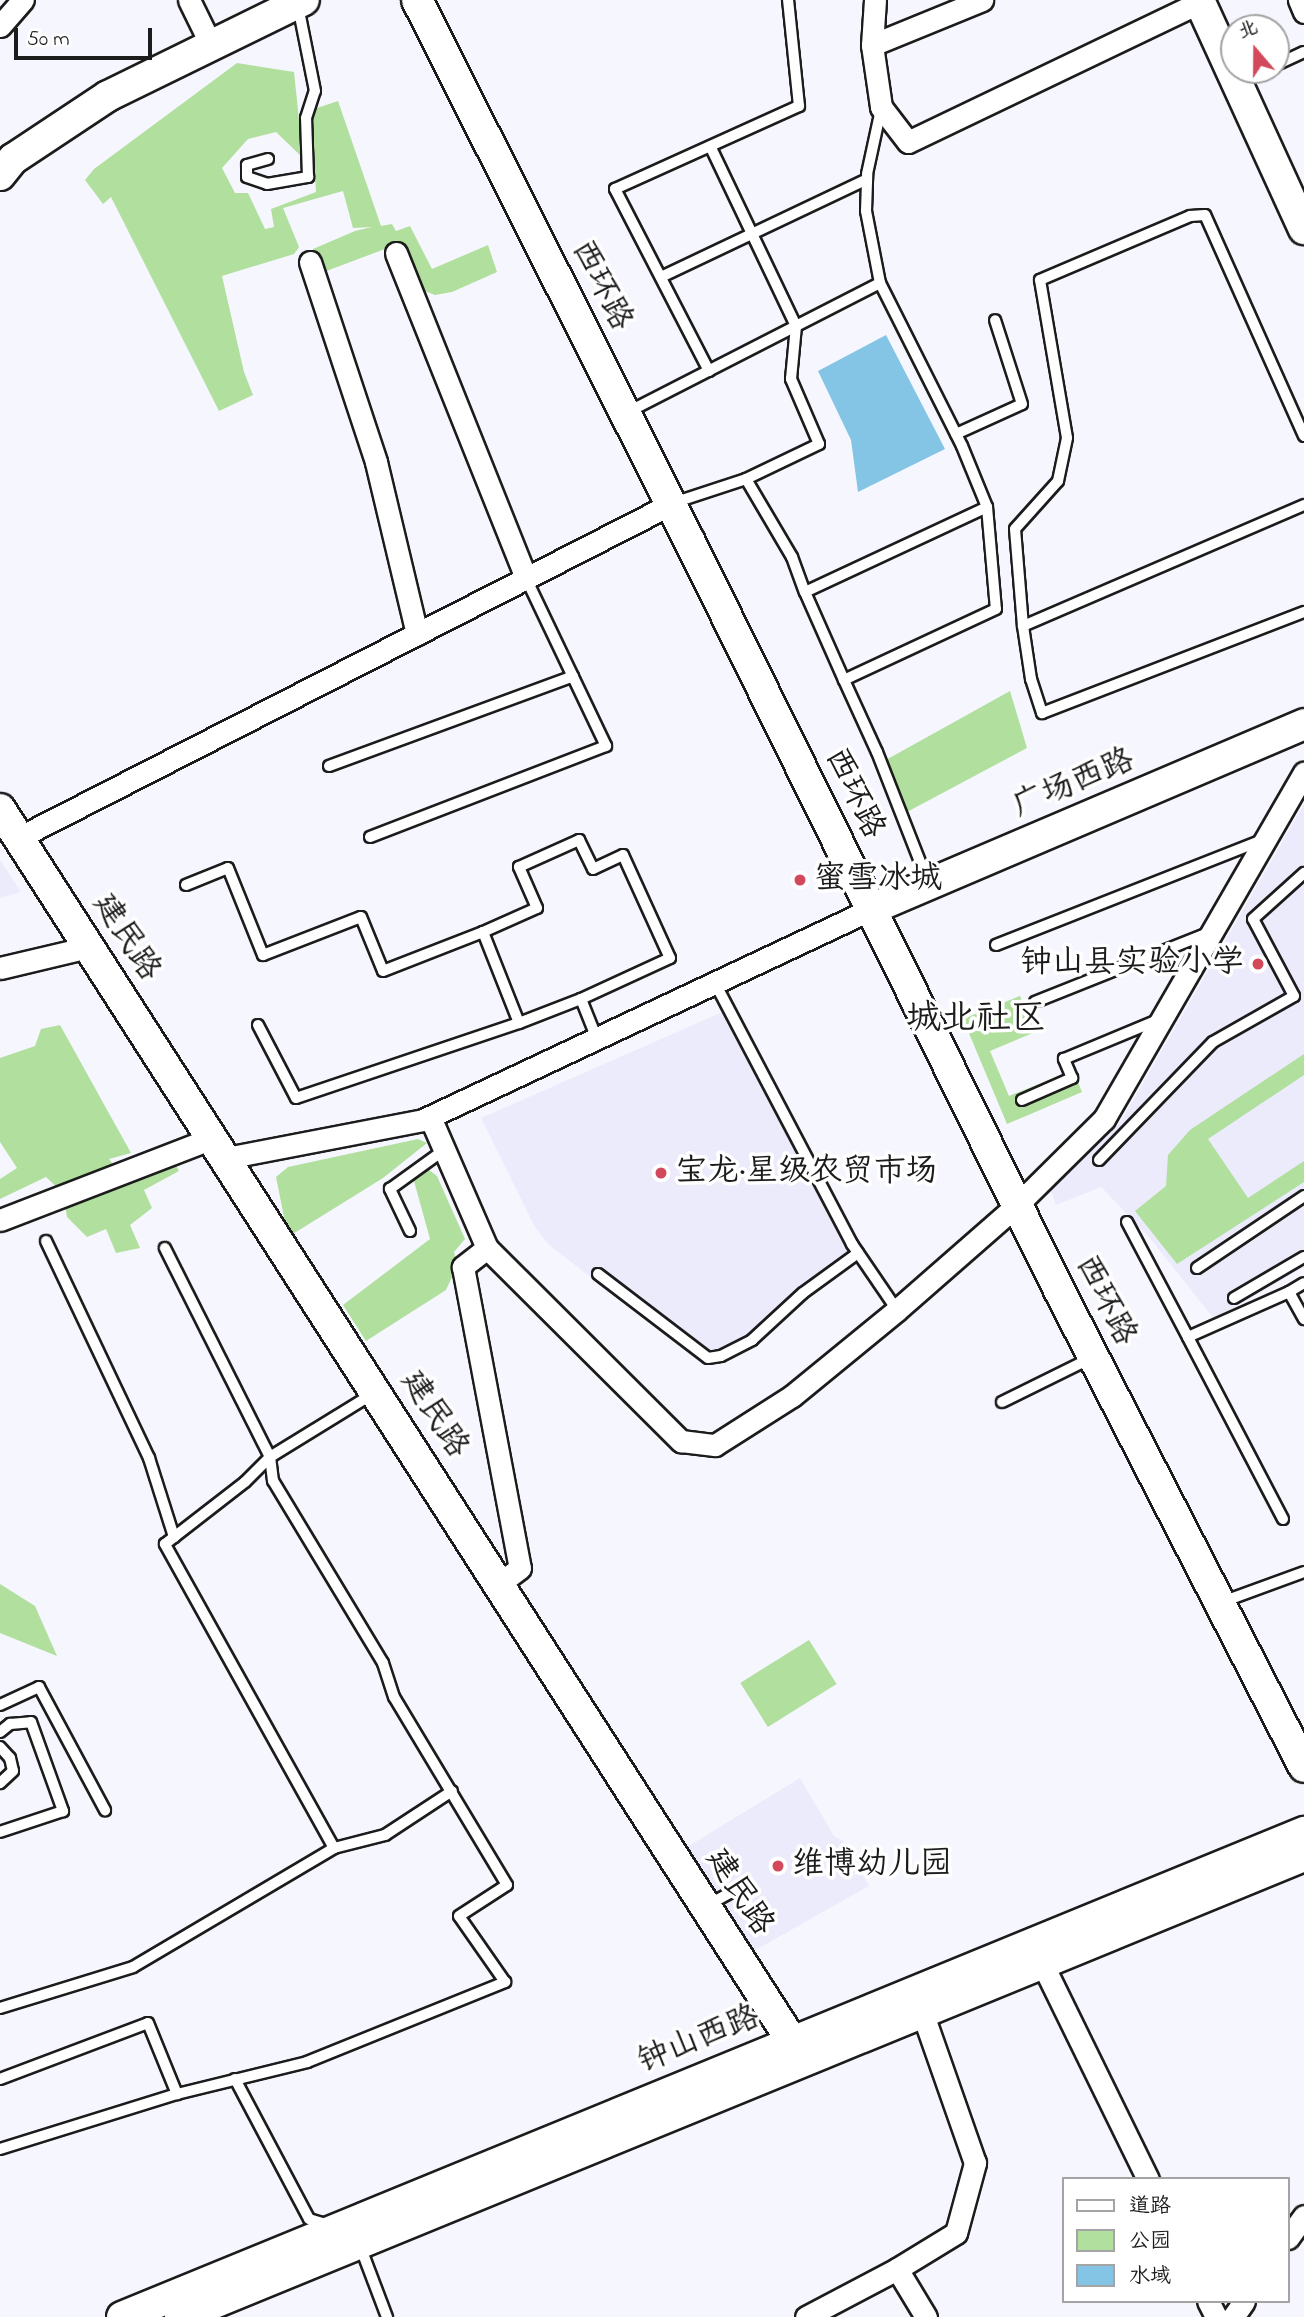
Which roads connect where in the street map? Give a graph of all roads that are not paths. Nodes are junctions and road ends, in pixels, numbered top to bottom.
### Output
1 (23, 0) edge
2 (189, 0) edge
3 (417, 0) edge
4 (788, 0) edge
5 (875, 0) edge
6 (982, 0) edge
7 (301, 1) edge
8 (1200, 1) edge
9 (0, 26) edge
10 (211, 45) junction
11 (872, 45) junction
12 (1220, 45) edge
13 (1238, 84) edge
14 (881, 107) junction
15 (710, 146) junction
16 (268, 159) dead end
17 (0, 175) edge
18 (867, 179) junction
19 (1304, 229) edge
20 (751, 232) junction
21 (396, 253) dead end
22 (310, 262) dead end
23 (660, 277) junction
24 (880, 283) junction
25 (995, 320) dead end
26 (796, 326) junction
27 (709, 371) junction
28 (625, 414) junction
29 (956, 434) junction
30 (1304, 436) edge
31 (746, 479) junction
32 (671, 504) junction
33 (1304, 505) edge
34 (987, 507) junction
35 (526, 578) junction
36 (805, 592) junction
37 (1304, 612) edge
38 (1023, 626) junction
39 (417, 634) junction
40 (573, 676) junction
41 (844, 680) junction
42 (1304, 724) edge
43 (329, 766) dead end
44 (1304, 773) edge
45 (0, 810) edge
46 (370, 837) dead end
47 (18, 838) junction
48 (1262, 841) junction
49 (1304, 873) edge
50 (929, 884) junction
51 (186, 885) dead end
52 (871, 909) junction
53 (483, 932) junction
54 (1210, 933) junction
55 (996, 945) dead end
56 (89, 947) junction
57 (0, 968) edge
58 (715, 983) junction
59 (581, 999) junction
60 (1035, 1002) dead end
61 (1161, 1019) junction
62 (519, 1023) junction
63 (258, 1025) dead end
64 (597, 1039) junction
65 (1022, 1100) dead end
66 (430, 1117) junction
67 (220, 1148) junction
68 (444, 1150) junction
69 (1099, 1160) dead end
70 (1302, 1201) edge
71 (1017, 1205) junction
72 (0, 1220) edge
73 (1127, 1222) dead end
74 (410, 1231) dead end
75 (46, 1241) dead end
76 (165, 1248) dead end
77 (487, 1248) junction
78 (858, 1253) junction
79 (1304, 1257) edge
80 (1197, 1268) dead end
81 (598, 1274) dead end
82 (1304, 1283) edge
83 (1289, 1292) junction
84 (1234, 1298) dead end
85 (897, 1310) junction
86 (1304, 1319) edge
87 (1188, 1337) junction
88 (1093, 1356) junction
89 (376, 1392) junction
90 (1002, 1402) dead end
91 (271, 1457) junction
92 (1283, 1519) dead end
93 (174, 1537) junction
94 (1304, 1572) edge
95 (499, 1584) junction
96 (1220, 1603) junction
97 (0, 1705) edge
98 (0, 1732) edge
99 (0, 1747) edge
100 (1304, 1768) edge
101 (0, 1783) edge
102 (452, 1791) junction
103 (105, 1810) dead end
104 (0, 1832) edge
105 (1304, 1832) edge
106 (334, 1848) junction
107 (1304, 1856) edge
108 (735, 1890) dead end
109 (705, 1907) junction
110 (1042, 1963) junction
111 (919, 2001) junction
112 (0, 2008) edge
113 (797, 2051) junction
114 (0, 2079) edge
115 (235, 2079) junction
116 (177, 2094) junction
117 (0, 2150) edge
118 (1147, 2177) edge
119 (1304, 2216) edge
120 (1290, 2235) edge
121 (349, 2236) junction
122 (897, 2269) junction
123 (122, 2317) edge
124 (180, 2317) edge
125 (387, 2317) edge
126 (806, 2317) edge
127 (926, 2317) edge

1 - 9 street
2 - 10 street
3 - 28 street, 西环路
4 - 15 lane
5 - 11 street
6 - 11 street
7 - 10 street
7 - 16 lane
8 - 12 street
8 - 14 street
10 - 17 street
11 - 14 street
13 - 19 street
14 - 18 lane
15 - 20 lane
15 - 23 lane
18 - 20 lane
18 - 24 lane
20 - 23 lane
20 - 26 lane
21 - 35 street
22 - 39 street
23 - 27 lane
24 - 26 lane
24 - 29 lane
25 - 29 lane
26 - 27 lane
26 - 31 lane
27 - 28 lane
28 - 32 street, 西环路
29 - 34 lane
30 - 38 lane
31 - 32 lane
31 - 36 lane
32 - 35 street
32 - 52 street, 西环路
33 - 38 lane
34 - 36 lane
34 - 41 lane
35 - 39 street
35 - 40 lane
36 - 41 lane
37 - 38 lane
39 - 47 street
40 - 43 lane
40 - 46 lane
41 - 50 lane
42 - 50 street, 广场西路
44 - 48 street
45 - 47 street, 建民路
47 - 56 street, 建民路
48 - 54 street
48 - 55 lane
49 - 69 lane
50 - 52 street, 广场西路
51 - 53 lane
52 - 58 street
52 - 71 street, 西环路
53 - 59 lane
53 - 62 lane
54 - 60 lane
54 - 61 street
56 - 57 street
56 - 67 street, 建民路
58 - 64 street
58 - 78 lane
59 - 62 lane
59 - 64 lane
61 - 65 lane
61 - 71 street
62 - 63 lane
64 - 66 street
66 - 67 street
66 - 68 street
67 - 72 street
67 - 89 street, 建民路
68 - 74 lane
68 - 77 street
70 - 80 lane
71 - 85 street
71 - 88 street, 西环路
73 - 87 lane
75 - 93 lane
76 - 91 lane
77 - 85 street
77 - 95 street
78 - 81 lane
78 - 85 lane
79 - 84 lane
82 - 83 lane
83 - 86 lane
83 - 87 lane
87 - 92 lane
88 - 90 lane
88 - 96 street, 西环路
89 - 91 lane
89 - 95 street, 建民路
91 - 93 lane
91 - 102 lane
93 - 106 lane
94 - 96 lane
95 - 109 street, 建民路
96 - 100 street, 西环路
97 - 103 lane
98 - 104 lane
99 - 101 lane
102 - 106 lane
102 - 115 lane
105 - 111 street, 钟山西路
106 - 112 lane
107 - 110 street, 钟山西路
108 - 109 lane
109 - 113 street, 建民路
110 - 111 street, 钟山西路
110 - 118 street
111 - 113 street, 钟山西路
111 - 122 street
113 - 121 street, 钟山西路
114 - 116 lane
115 - 116 lane
115 - 121 lane
116 - 117 lane
119 - 120 street
121 - 123 street, 钟山西路
121 - 124 street, 钟山西路
121 - 125 lane
122 - 126 street
122 - 127 street

